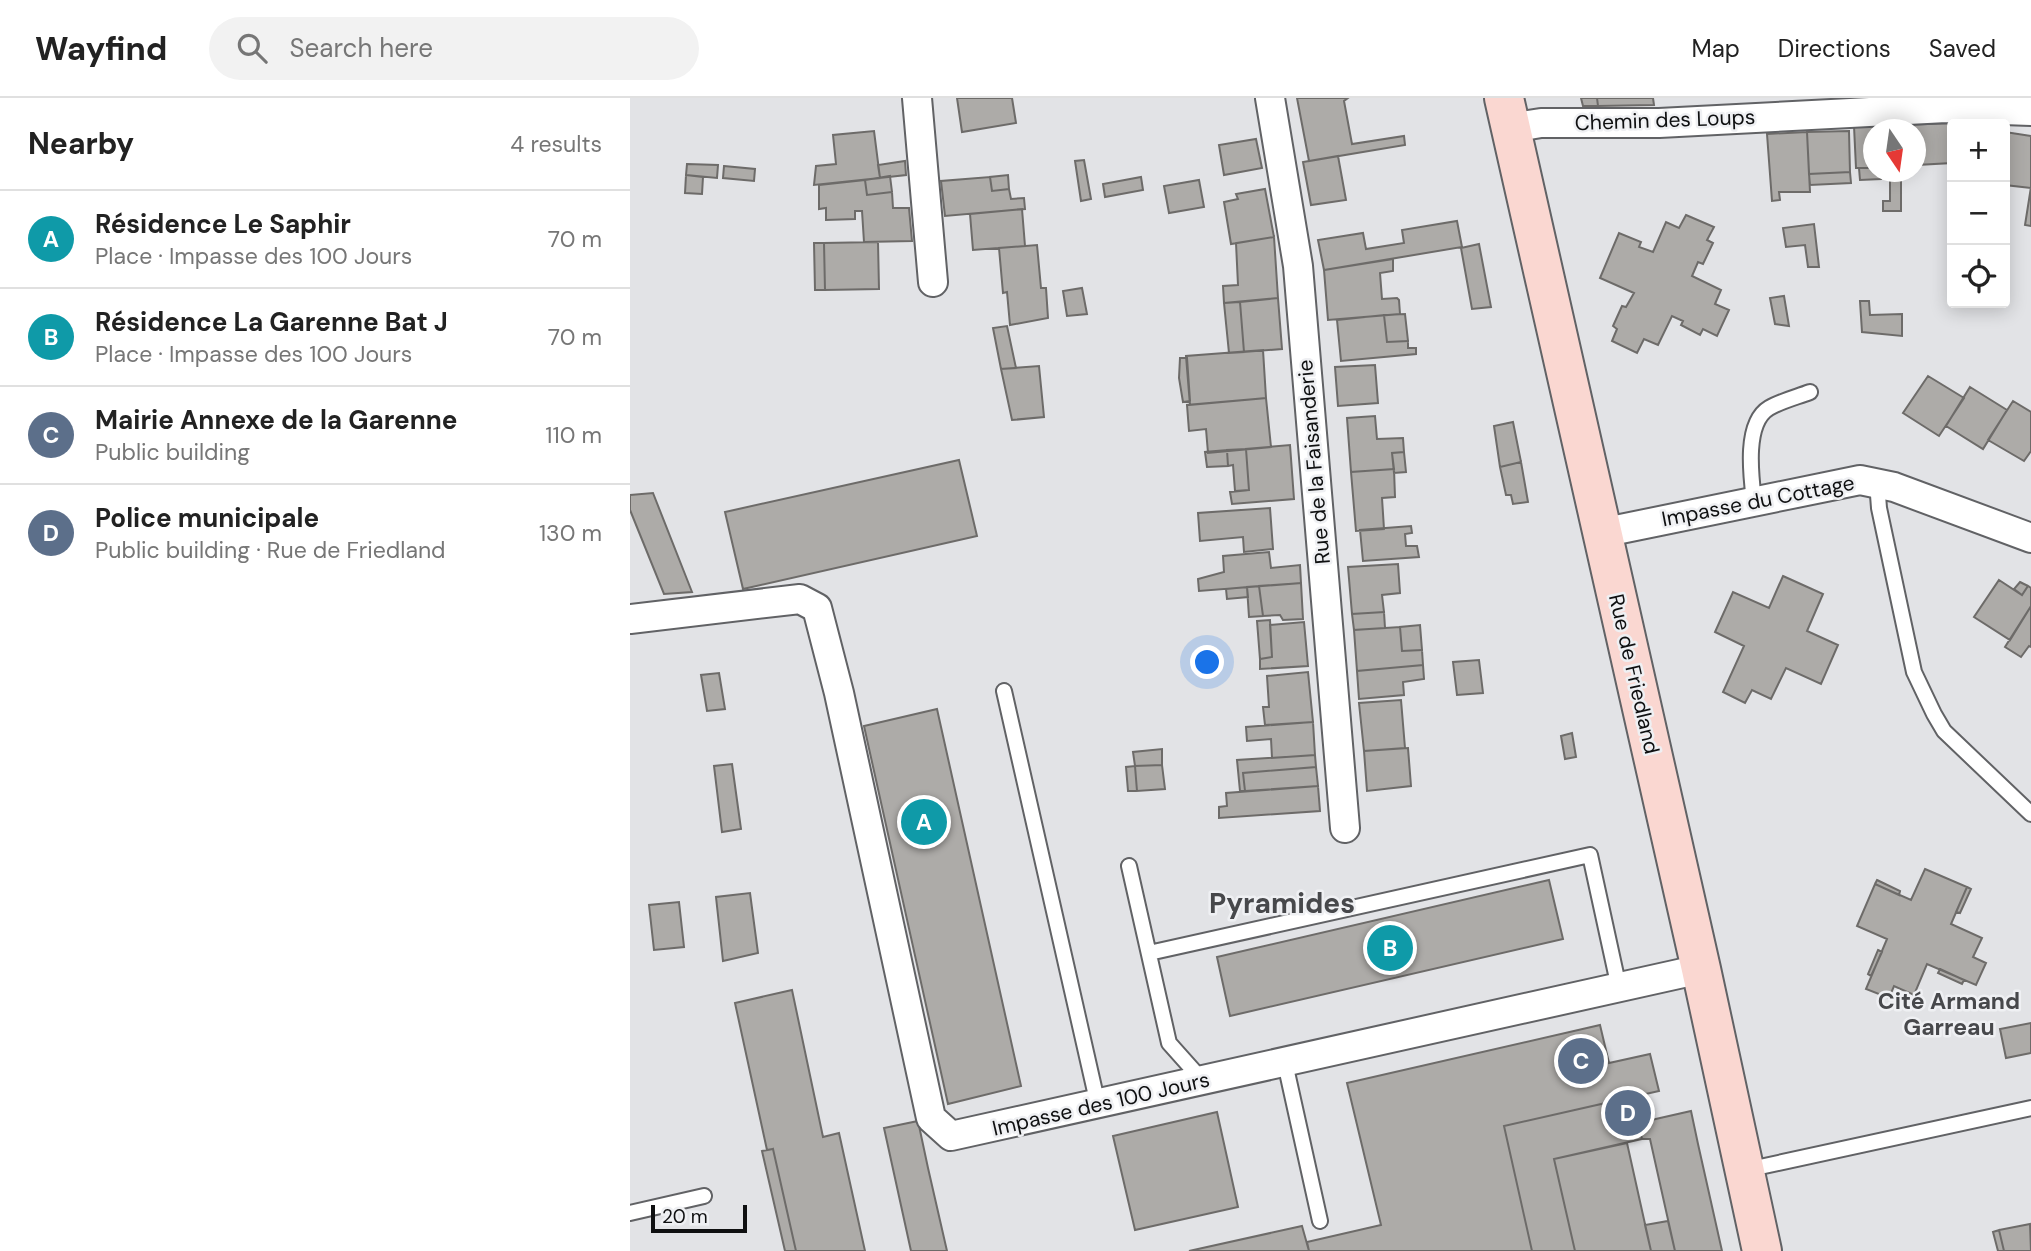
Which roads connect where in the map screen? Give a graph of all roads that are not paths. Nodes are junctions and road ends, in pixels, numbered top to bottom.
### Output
1 (917, 98) edge
2 (1270, 98) edge
3 (2031, 111) edge
4 (1507, 113) edge
5 (933, 282) dead end
6 (1810, 392) dead end
7 (1877, 482) junction
8 (1754, 501) junction
9 (1601, 533) junction
10 (2031, 538) edge
11 (630, 619) edge
12 (1004, 691) dead end
13 (2031, 814) edge
14 (1345, 828) dead end
15 (1129, 866) dead end
16 (1149, 953) junction
17 (1701, 970) junction
18 (1619, 988) junction
19 (1285, 1063) junction
20 (1203, 1081) junction
21 (1098, 1105) junction
22 (2031, 1108) edge
23 (1744, 1170) junction
24 (704, 1196) dead end
25 (630, 1213) edge
26 (1320, 1220) dead end
27 (1762, 1251) edge

1 - 5 street
2 - 14 street, Rue de la Faisanderie
3 - 4 street, Chemin des Loups
4 - 9 street, Rue de Friedland
6 - 8 lane
7 - 8 street, Impasse du Cottage
7 - 10 street, Impasse du Cottage
7 - 13 lane
8 - 9 street, Impasse du Cottage
9 - 17 street, Rue de Friedland
11 - 21 street, Impasse des 100 Jours
12 - 21 lane
15 - 16 lane
16 - 18 lane
16 - 20 lane
17 - 18 street, Impasse des 100 Jours
17 - 23 street, Rue de Friedland
18 - 19 street, Impasse des 100 Jours
19 - 20 street, Impasse des 100 Jours
19 - 26 lane
20 - 21 street, Impasse des 100 Jours
22 - 23 lane
23 - 27 street, Rue de Friedland
24 - 25 lane

